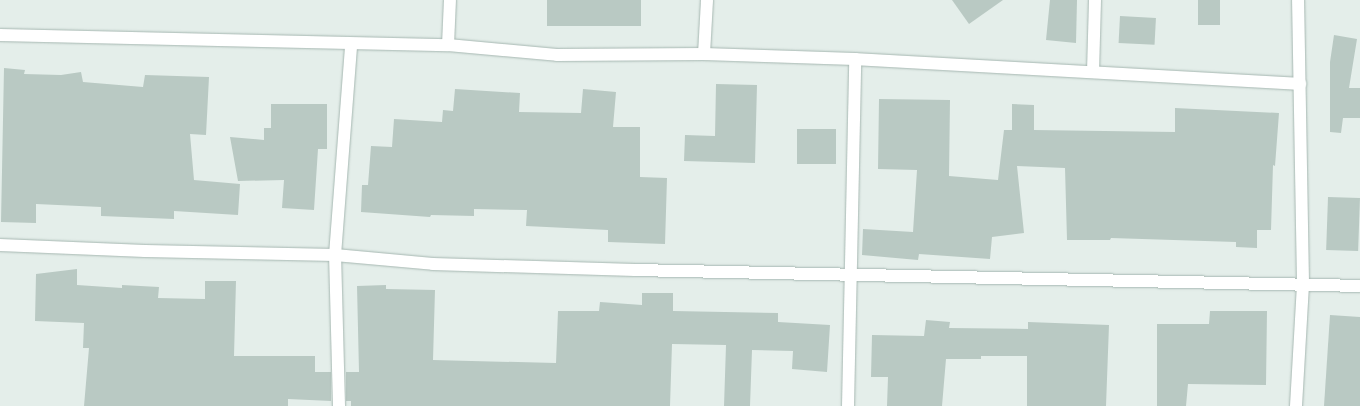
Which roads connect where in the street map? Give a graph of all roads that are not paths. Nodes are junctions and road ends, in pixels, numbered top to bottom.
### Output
1 (450, 0) edge
2 (707, 0) edge
3 (1095, 0) edge
4 (1298, 0) edge
5 (0, 35) edge
6 (351, 45) junction
7 (448, 45) junction
8 (704, 54) junction
9 (855, 59) junction
10 (1093, 72) junction
11 (1300, 84) junction
12 (0, 245) edge
13 (335, 255) junction
14 (851, 275) junction
15 (1303, 283) junction
16 (1360, 286) edge
17 (339, 406) edge
18 (848, 406) edge
19 (1296, 406) edge

1 - 7 street
2 - 8 street
3 - 10 street
4 - 11 street
5 - 6 street
6 - 7 street
6 - 13 street
7 - 8 street
8 - 9 street
9 - 10 street
9 - 14 street
10 - 11 street
11 - 15 street
12 - 13 street
13 - 14 street
13 - 17 street
14 - 15 street
14 - 18 street
15 - 16 street
15 - 19 street

